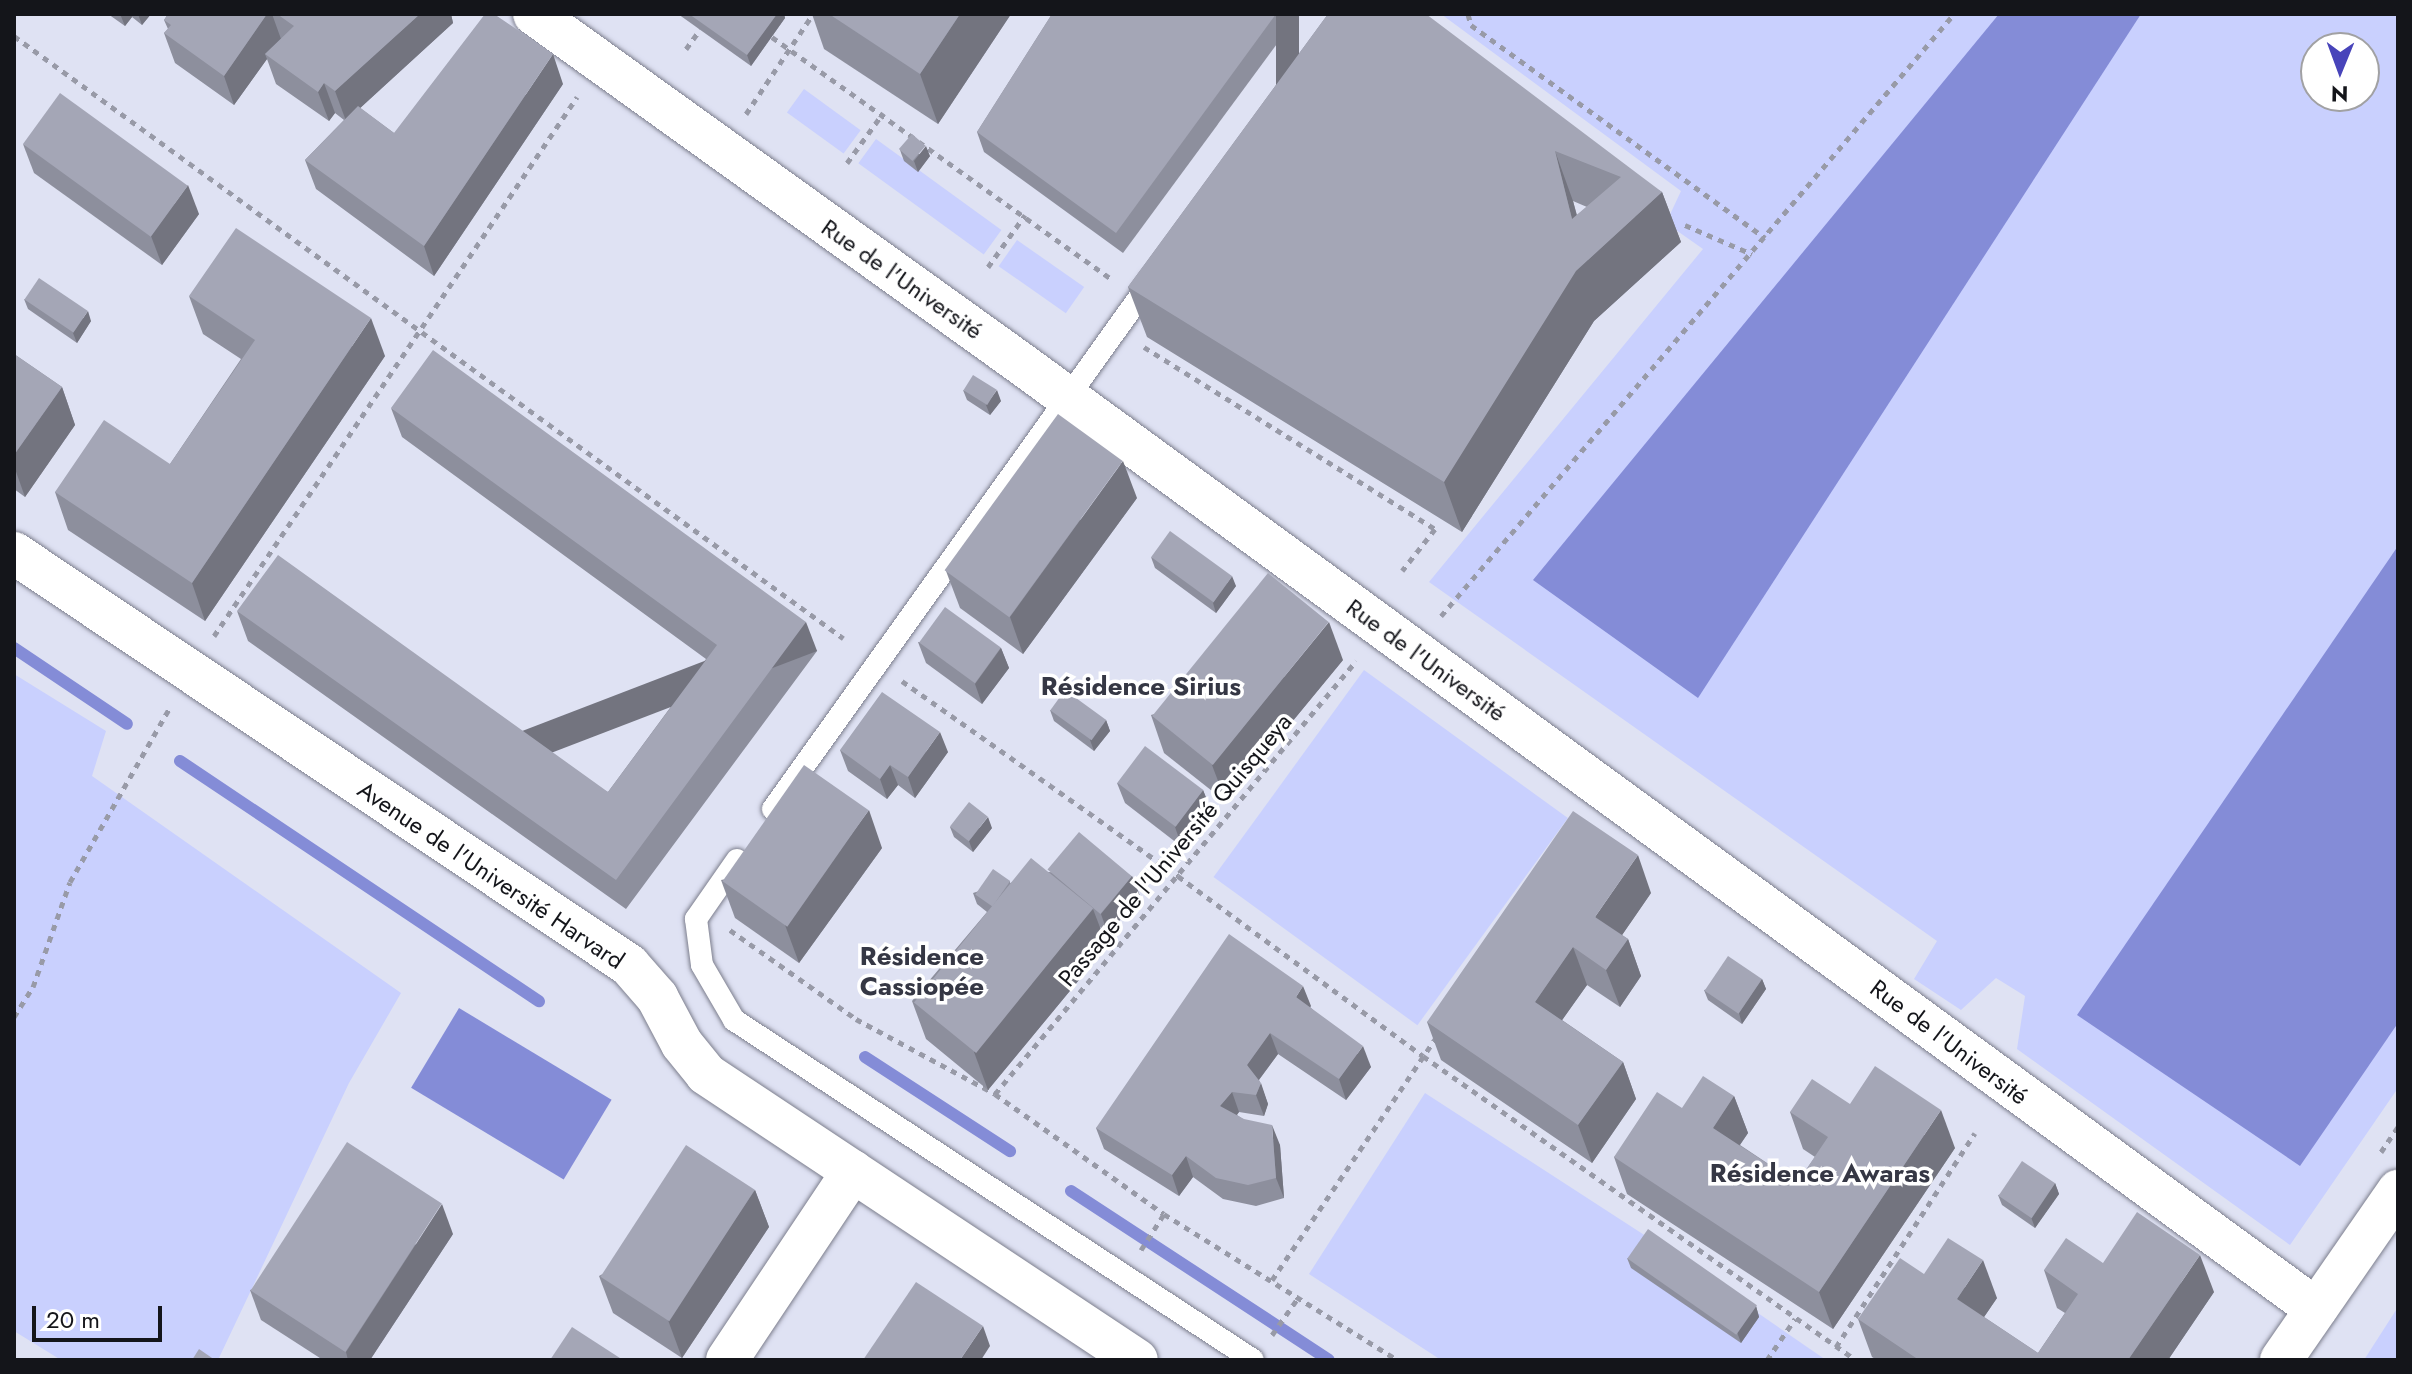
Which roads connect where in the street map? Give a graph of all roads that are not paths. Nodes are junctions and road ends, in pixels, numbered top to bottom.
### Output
1 (534, 14) edge
2 (1166, 260) edge
3 (1066, 398) junction
4 (14, 553) edge
5 (853, 1171) junction
6 (2398, 1191) edge
7 (2316, 1309) junction
8 (1259, 1353) edge
9 (727, 1360) edge
10 (1137, 1360) edge
11 (2281, 1360) edge

1 - 3 street, Rue de l'Université
2 - 3 lane
3 - 7 street, Rue de l'Université
3 - 8 lane
4 - 5 street, Avenue de l'Université Harvard
5 - 9 street
5 - 10 street, Avenue de l'Université Harvard
6 - 7 street
7 - 11 street

